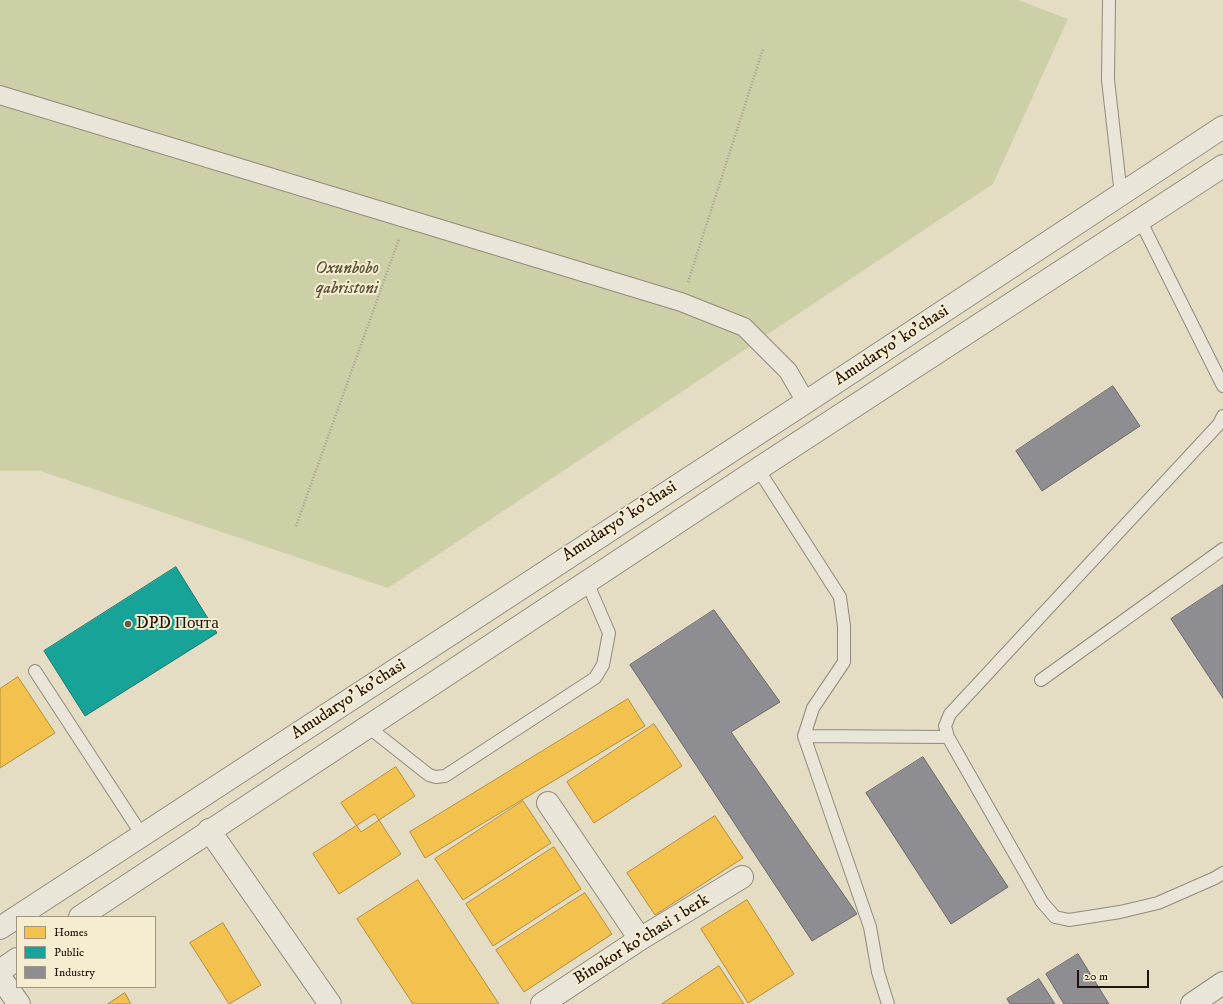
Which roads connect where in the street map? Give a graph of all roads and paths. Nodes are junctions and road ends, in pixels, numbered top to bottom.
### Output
1 (1109, 0) edge
2 (763, 49) dead end
3 (0, 96) edge
4 (1223, 127) edge
5 (1223, 166) edge
6 (1121, 195) junction
7 (406, 219) junction
8 (1140, 220) junction
9 (681, 302) junction
10 (1223, 386) edge
11 (806, 402) junction
12 (1223, 416) edge
13 (758, 469) junction
14 (296, 526) dead end
15 (1223, 549) edge
16 (587, 582) junction
17 (35, 670) dead end
18 (1041, 680) dead end
19 (367, 726) junction
20 (804, 736) junction
21 (948, 737) junction
22 (548, 803) dead end
23 (209, 830) junction
24 (142, 835) junction
25 (1223, 873) edge
26 (742, 877) dead end
27 (19, 916) edge
28 (81, 916) edge
29 (16, 918) edge
30 (0, 928) edge
31 (640, 939) junction
32 (16, 960) edge
33 (0, 970) edge
34 (0, 977) edge
35 (1223, 983) edge
36 (19, 1004) edge
37 (330, 1004) edge
38 (542, 1004) edge
39 (888, 1004) edge
40 (1192, 1004) edge

1 - 6 lane
2 - 9 path
3 - 7 street
4 - 6 street, Amudaryo' ko'chasi
5 - 8 street
6 - 11 street, Amudaryo' ko'chasi
7 - 9 street
7 - 14 path
8 - 10 lane
8 - 13 street
9 - 11 street
11 - 24 street, Amudaryo' ko'chasi
12 - 21 lane
13 - 16 street
13 - 20 lane
15 - 18 lane
16 - 19 street
16 - 19 lane
17 - 24 lane
19 - 23 street
20 - 21 lane
20 - 39 lane
21 - 25 lane
22 - 31 street
23 - 28 street
23 - 37 street
24 - 27 street, Amudaryo' ko'chasi
26 - 31 street, Binokor ko'chasi 1 berk
29 - 30 street, Amudaryo' ko'chasi
31 - 38 street, Binokor ko'chasi 1 berk
32 - 33 street
34 - 36 street
35 - 40 street

